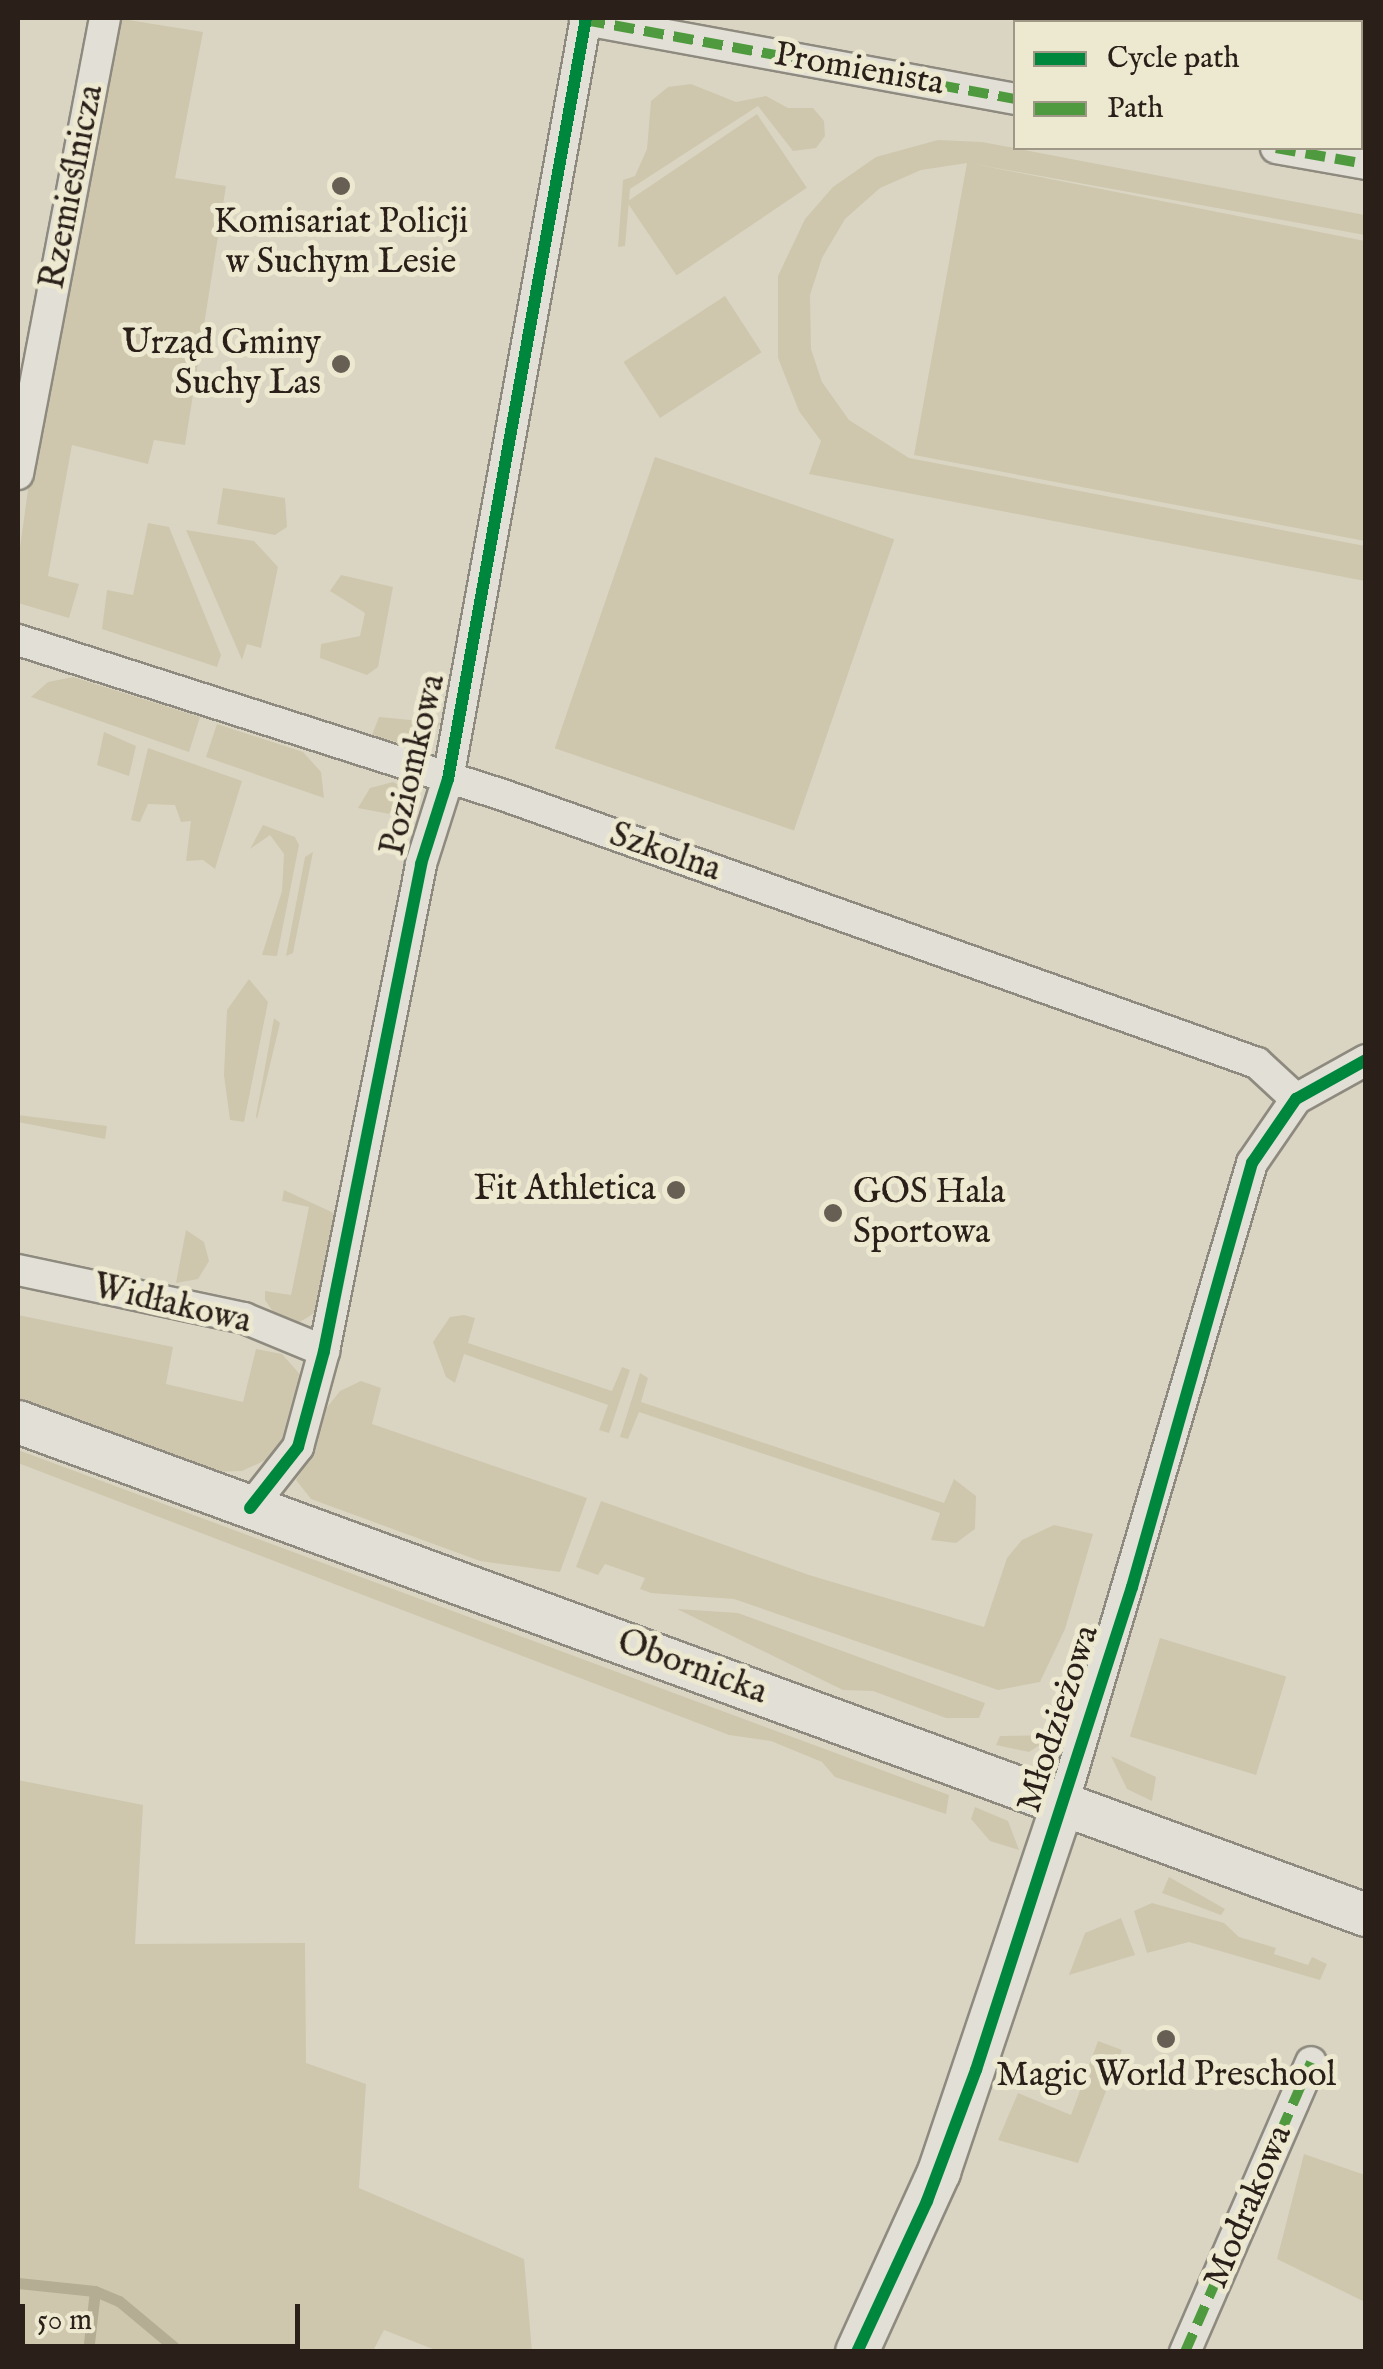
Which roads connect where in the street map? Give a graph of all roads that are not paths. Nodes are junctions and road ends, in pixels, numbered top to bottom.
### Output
1 (105, 18) edge
2 (586, 19) edge
3 (1013, 98) edge
4 (1287, 150) edge
5 (1366, 164) edge
6 (18, 474) edge
7 (18, 640) edge
8 (448, 778) junction
9 (1366, 1060) edge
10 (1296, 1099) junction
11 (18, 1270) edge
12 (324, 1351) junction
13 (18, 1422) edge
14 (250, 1508) junction
15 (1063, 1804) junction
16 (1366, 1915) edge
17 (1311, 2062) dead end
18 (857, 2352) edge
19 (1185, 2352) edge

1 - 6 street, Rzemieślnicza
2 - 3 street, Promienista
2 - 8 street, Poziomkowa
4 - 5 street
7 - 8 street, Szkolna
8 - 10 street, Szkolna
8 - 12 street, Poziomkowa
9 - 10 street
10 - 15 street, Młodzieżowa
11 - 12 street, Widłakowa
12 - 14 street, Poziomkowa
13 - 14 main road, Obornicka
14 - 15 main road, Obornicka
15 - 16 main road, Obornicka
15 - 18 main road, Młodzieżowa
17 - 19 street, Modrakowa

